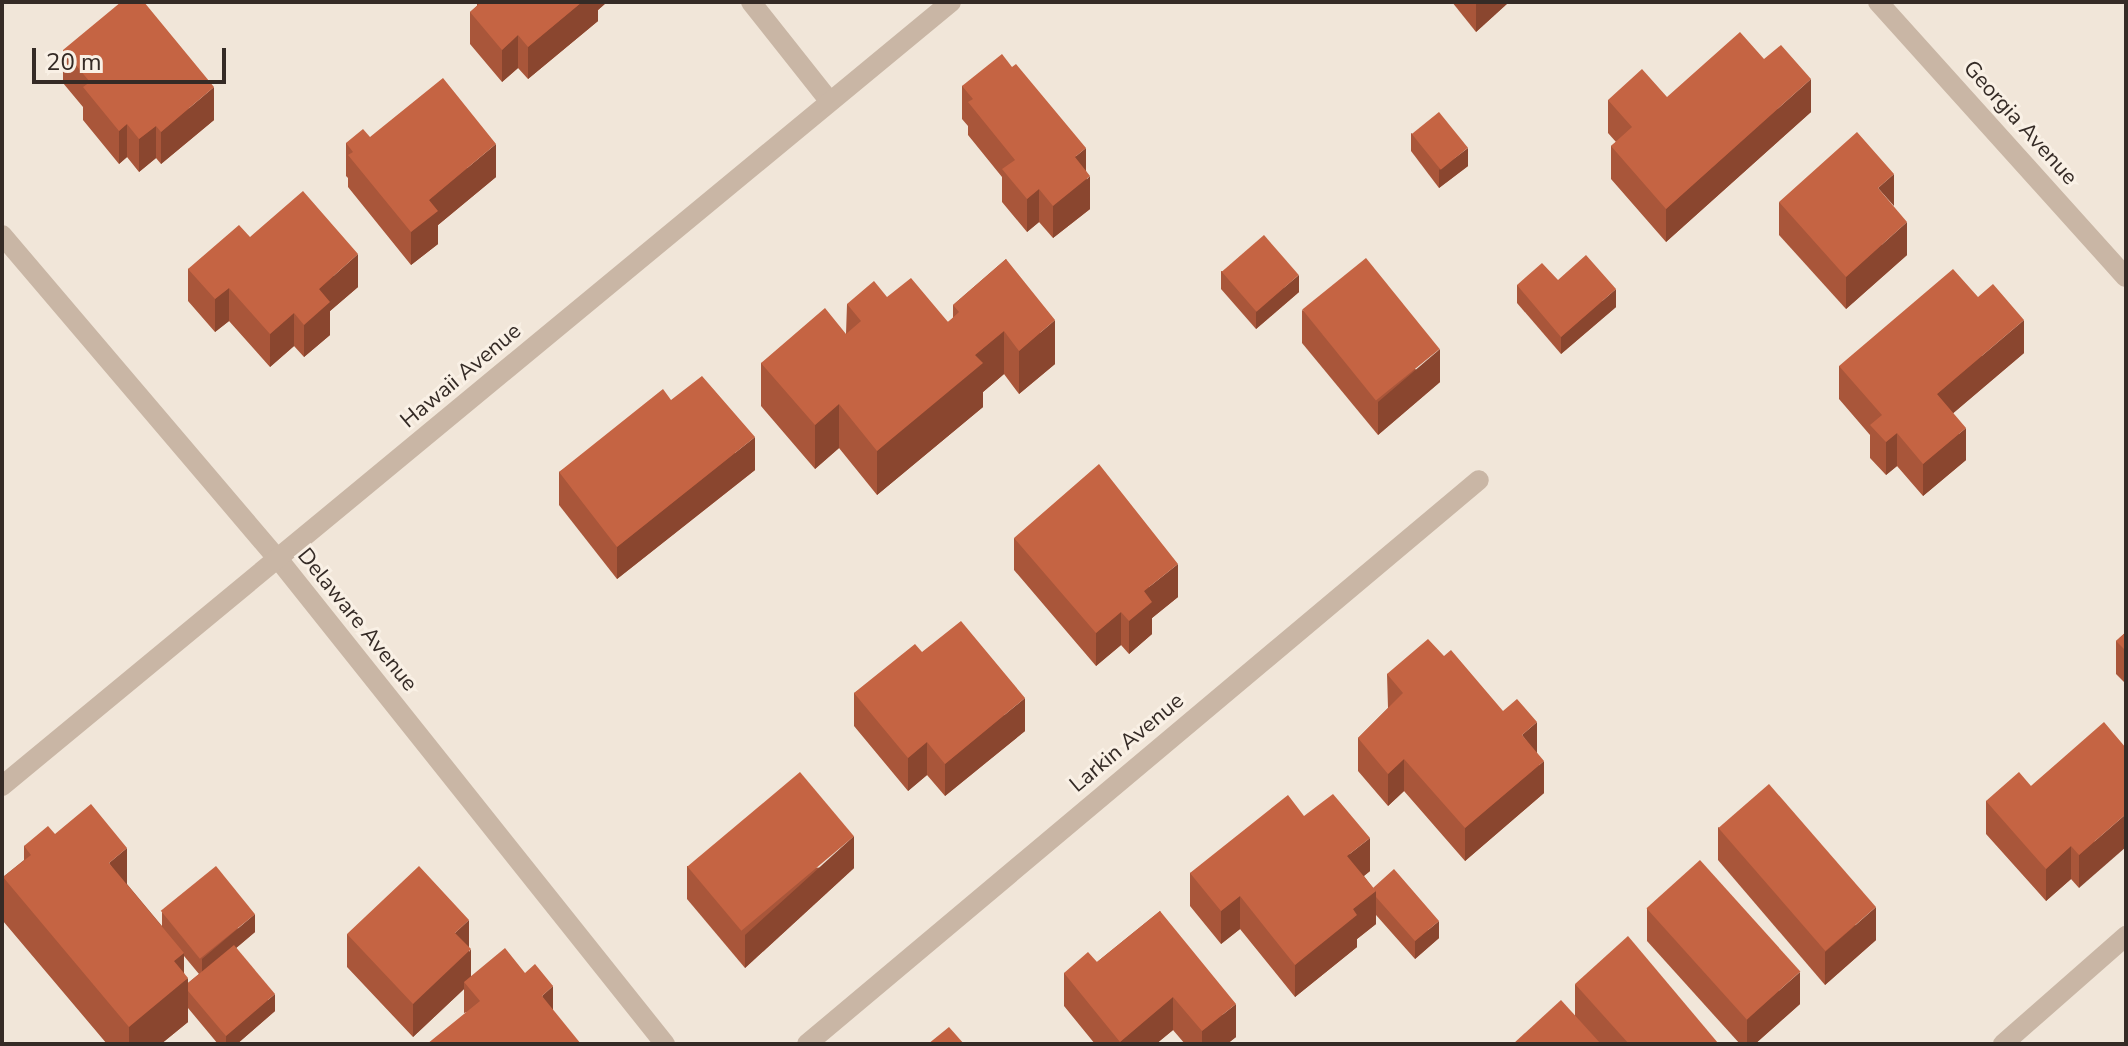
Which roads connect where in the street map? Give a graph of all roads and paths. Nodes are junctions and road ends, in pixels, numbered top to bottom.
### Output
1 (751, 2) edge
2 (951, 2) edge
3 (1878, 2) edge
4 (828, 99) junction
5 (2, 235) edge
6 (2126, 277) edge
7 (1479, 480) dead end
8 (279, 560) junction
9 (2, 786) edge
10 (2126, 936) edge
11 (665, 1044) edge
12 (807, 1044) edge
13 (2003, 1044) edge

1 - 4 street
2 - 4 street, Hawaii Avenue
3 - 6 street, Georgia Avenue
4 - 8 street, Hawaii Avenue
5 - 8 street, Delaware Avenue
7 - 12 street, Larkin Avenue
8 - 9 street, Hawaii Avenue
8 - 11 street, Delaware Avenue
10 - 13 street

